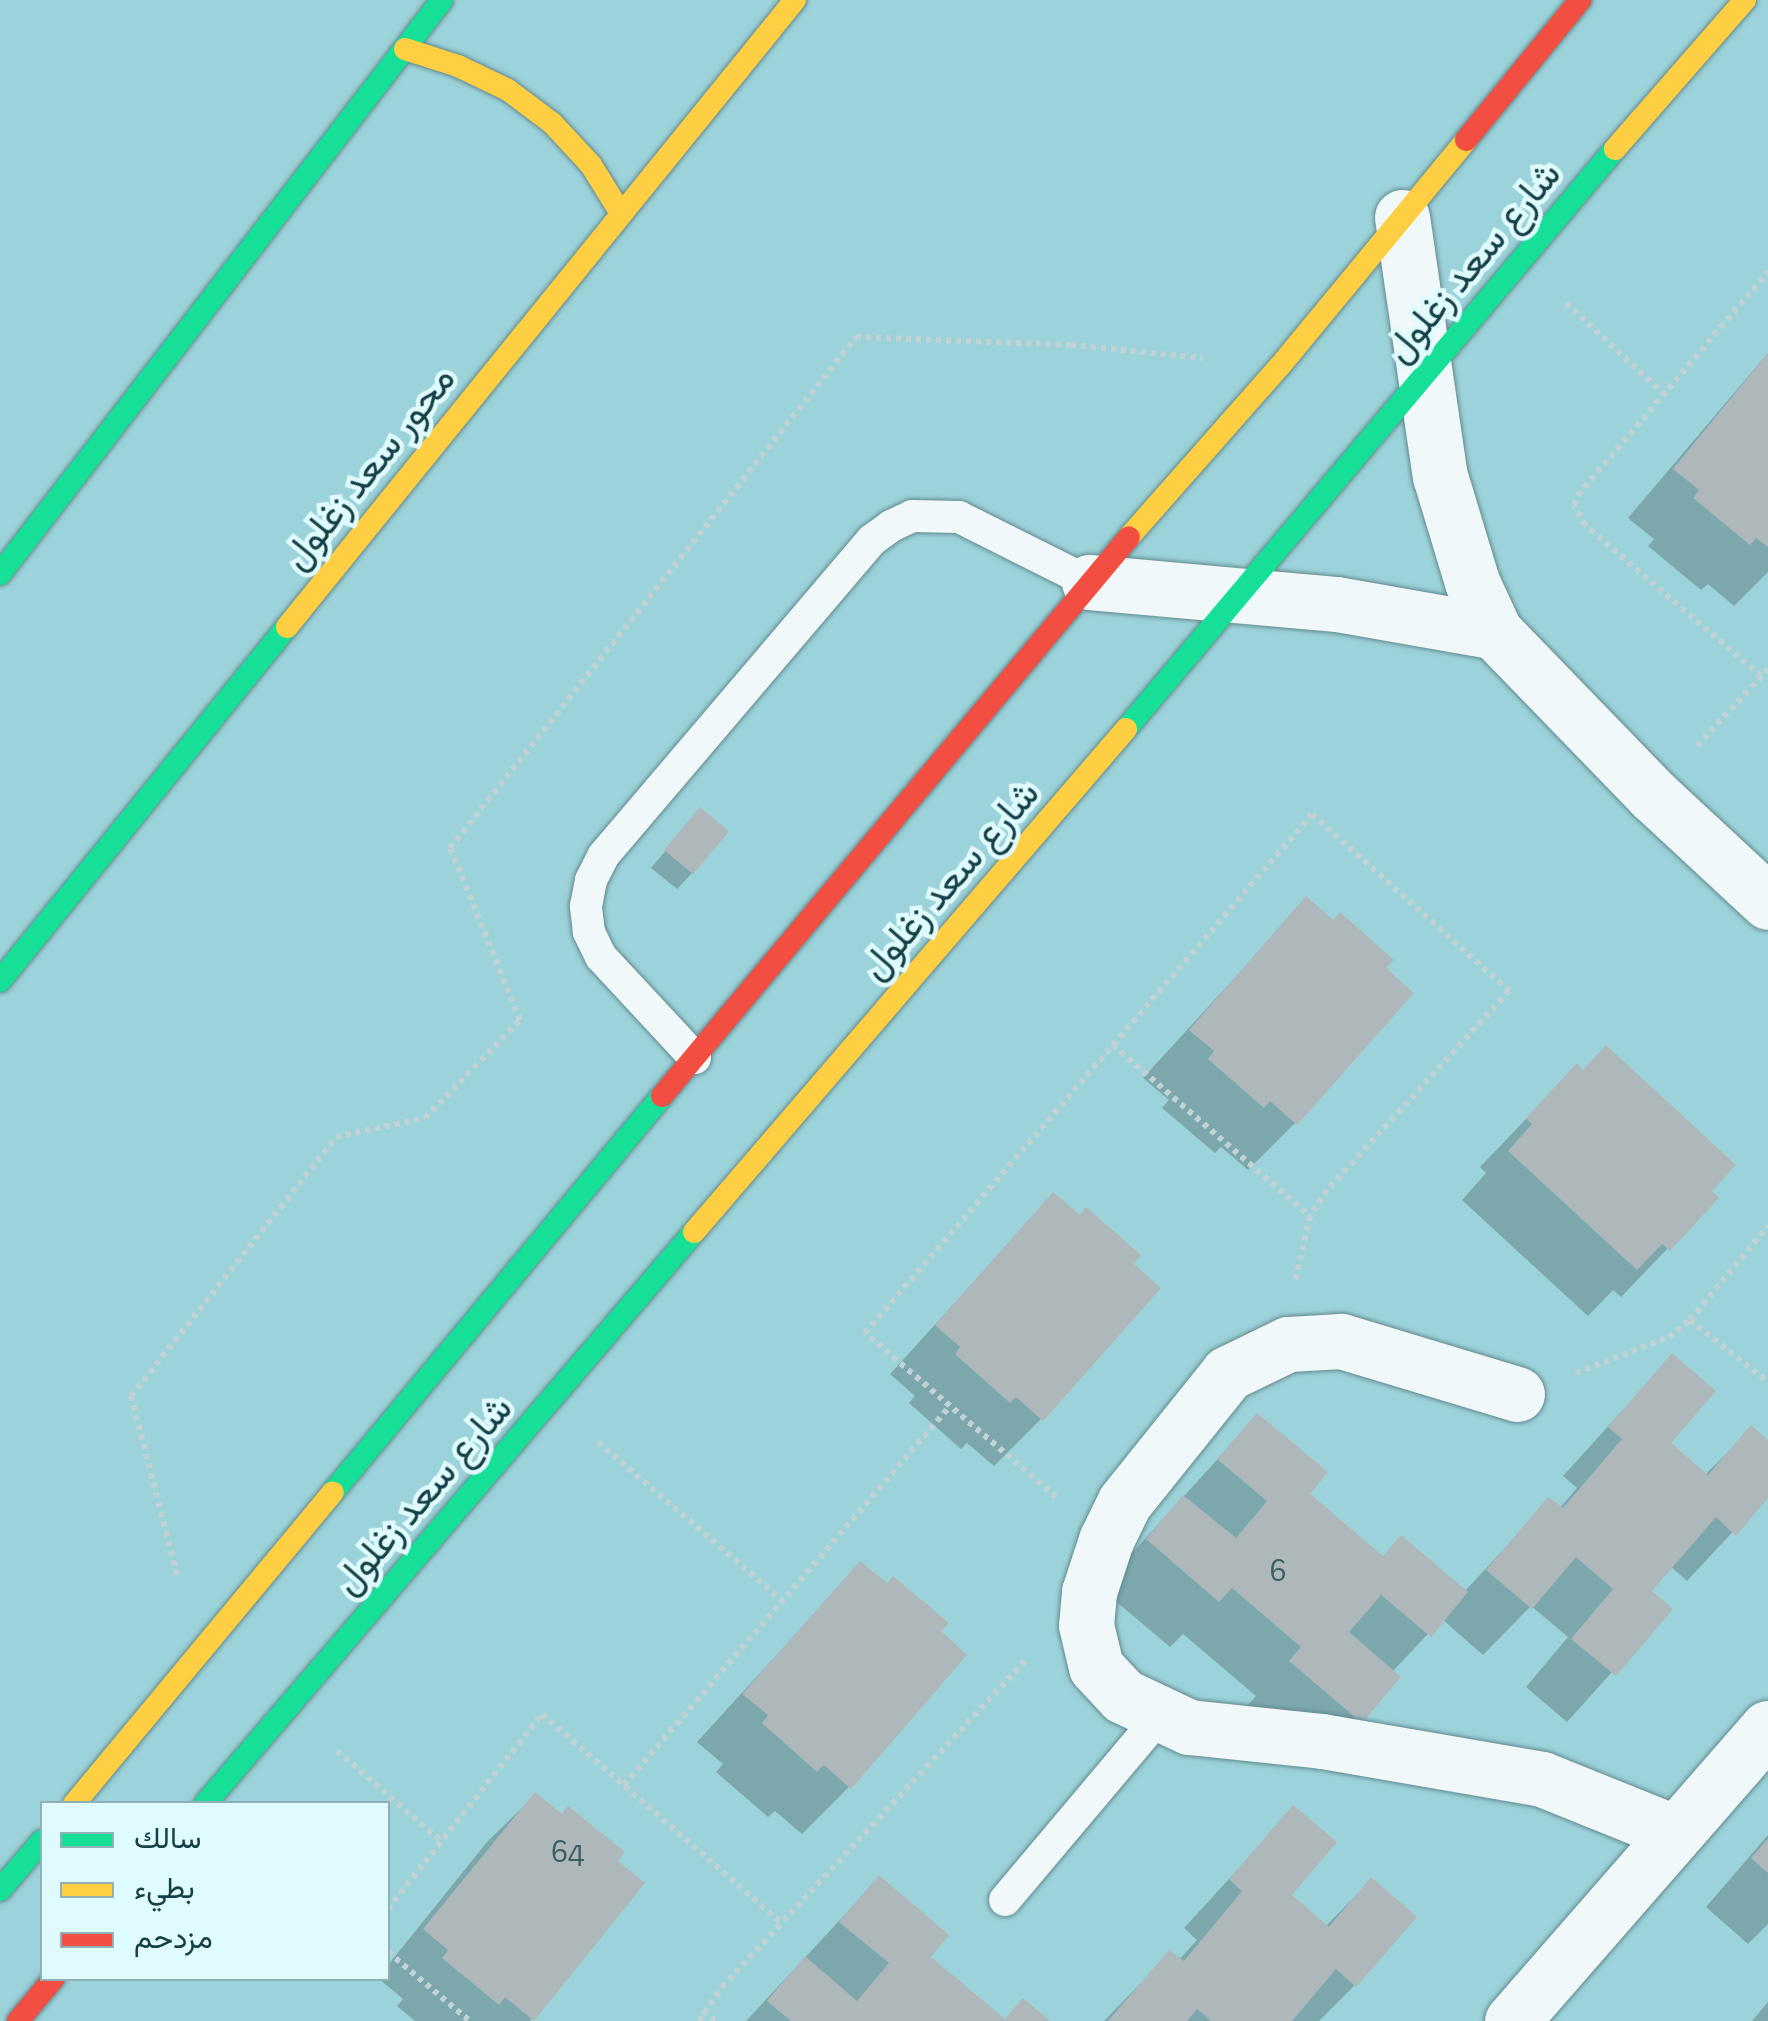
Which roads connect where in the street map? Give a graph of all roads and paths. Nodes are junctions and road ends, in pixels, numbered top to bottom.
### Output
1 (442, 0) edge
2 (794, 0) edge
3 (1580, 0) edge
4 (1745, 0) edge
5 (405, 49) junction
6 (620, 212) junction
7 (1402, 218) junction
8 (1519, 259) junction
9 (1768, 272) edge
10 (1422, 374) junction
11 (1664, 394) junction
12 (0, 574) edge
13 (1088, 582) junction
14 (1239, 596) junction
15 (1495, 632) junction
16 (1768, 668) edge
17 (1761, 676) junction
18 (1653, 795) junction
19 (1768, 902) edge
20 (0, 981) edge
21 (1113, 1045) junction
22 (695, 1058) junction
23 (1310, 1216) junction
24 (1768, 1226) edge
25 (1690, 1320) junction
26 (1288, 1344) junction
27 (1768, 1382) edge
28 (1517, 1394) joint
29 (550, 1401) junction
30 (950, 1406) junction
31 (1106, 1540) junction
32 (1089, 1592) junction
33 (784, 1600) junction
34 (287, 1708) junction
35 (1161, 1715) junction
36 (1768, 1728) edge
37 (624, 1785) junction
38 (76, 1801) edge
39 (208, 1801) edge
40 (1676, 1834) junction
41 (442, 1841) junction
42 (40, 1842) edge
43 (0, 1890) edge
44 (1004, 1900) dead end
45 (390, 1906) edge
46 (782, 1923) junction
47 (390, 1954) edge
48 (51, 1981) edge
49 (703, 2011) junction
50 (18, 2021) edge
51 (470, 2021) edge
52 (699, 2021) edge
53 (715, 2021) edge
54 (1512, 2021) edge

1 - 5 street
2 - 6 street, محور سعد زغلول
3 - 7 street, شارع سعد زغلول
4 - 8 street, شارع سعد زغلول
5 - 6 street
5 - 12 street
6 - 20 street, محور سعد زغلول
7 - 10 street
7 - 13 street, شارع سعد زغلول
8 - 10 street, شارع سعد زغلول
8 - 11 path
9 - 11 path
10 - 14 street, شارع سعد زغلول
10 - 15 street
11 - 17 path
13 - 14 street
13 - 22 street, شارع سعد زغلول
13 - 22 lane
14 - 15 street
14 - 29 street, شارع سعد زغلول
15 - 18 street
16 - 17 path
17 - 18 path
18 - 19 street
21 - 23 path
21 - 23 path
21 - 30 path
22 - 38 street, شارع سعد زغلول
23 - 26 path
24 - 25 path
25 - 27 path
25 - 28 path
26 - 28 street
26 - 31 street
29 - 33 path
29 - 34 street, شارع سعد زغلول
30 - 31 path
30 - 33 path
31 - 32 street
32 - 35 street
32 - 46 path
33 - 37 path
34 - 39 street, شارع سعد زغلول
34 - 41 path
35 - 40 street
35 - 44 lane
36 - 40 street
37 - 41 path
37 - 46 path
40 - 54 street
41 - 45 path
42 - 43 street
46 - 49 path
47 - 51 path
48 - 50 street
49 - 52 path
49 - 53 path

